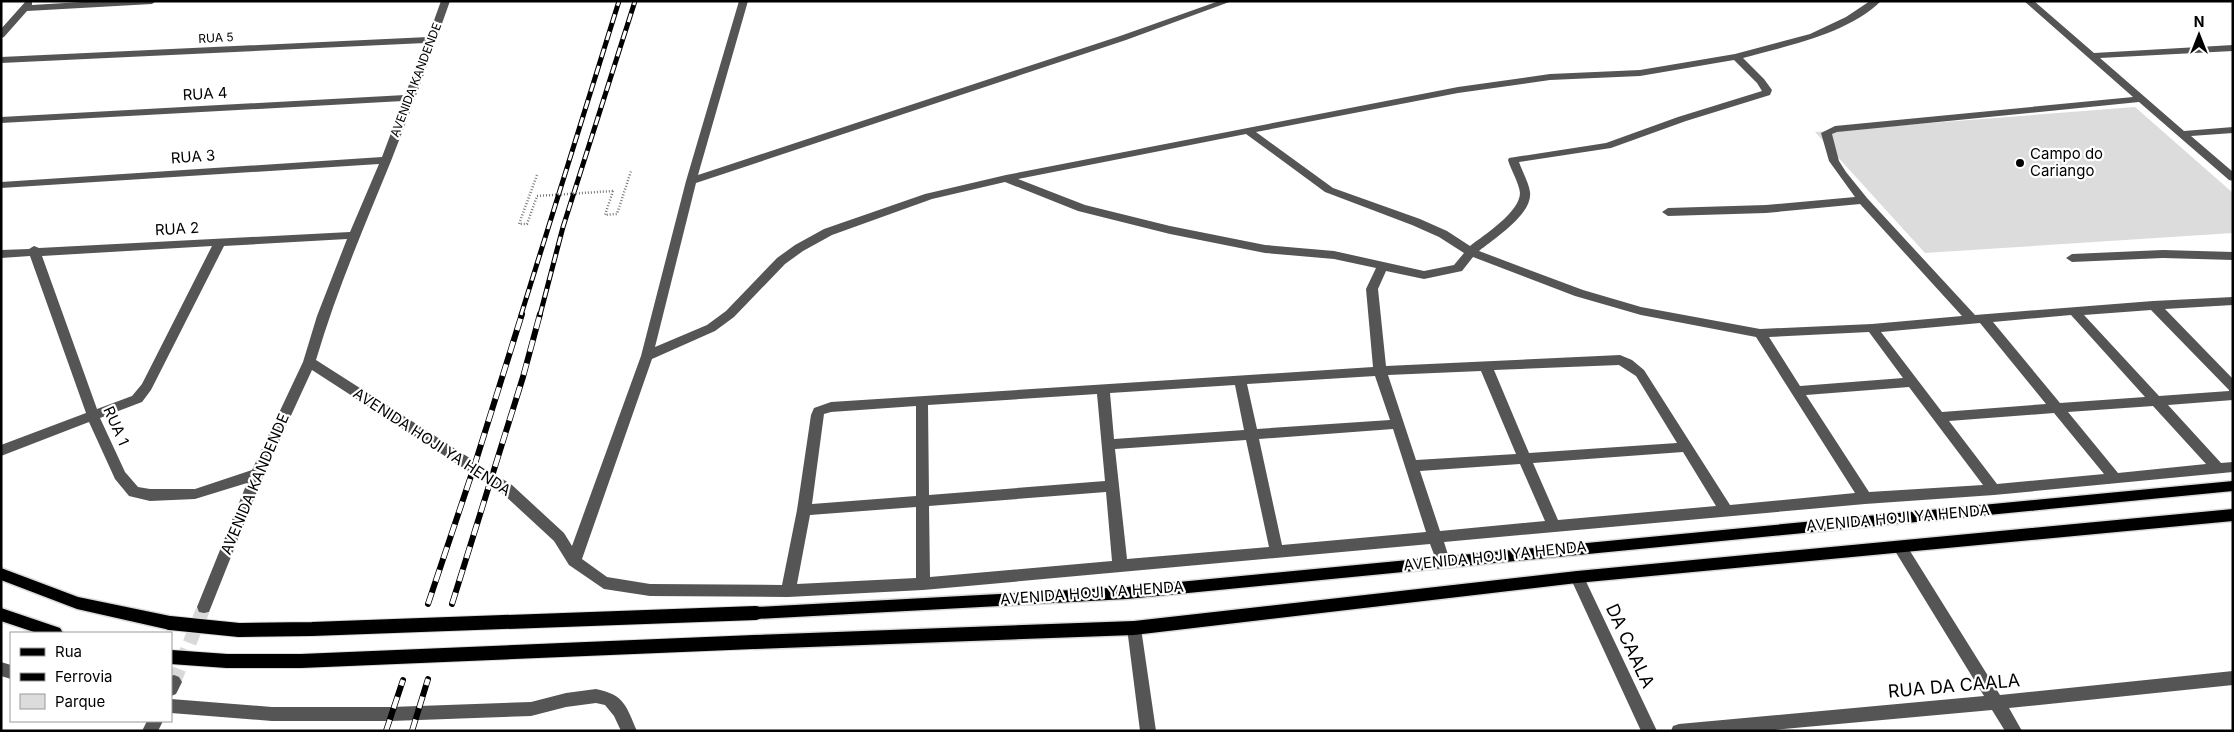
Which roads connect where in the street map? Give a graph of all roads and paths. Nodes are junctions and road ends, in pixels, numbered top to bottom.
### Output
1 (152, 1) edge
2 (446, 1) edge
3 (744, 1) edge
4 (1228, 1) edge
5 (1877, 1) edge
6 (2028, 1) edge
7 (27, 5) edge
8 (1, 35) edge
9 (432, 40) junction
10 (2233, 48) edge
11 (2091, 56) junction
12 (1736, 57) junction
13 (1, 60) edge
14 (410, 98) junction
15 (2140, 99) junction
16 (1, 120) edge
17 (2233, 130) edge
18 (1249, 132) junction
19 (2182, 134) junction
20 (386, 160) junction
21 (631, 171) dead end
22 (537, 174) dead end
23 (1006, 178) junction
24 (2233, 178) edge
25 (691, 181) junction
26 (1, 185) edge
27 (1864, 200) junction
28 (1668, 212) dead end
29 (354, 235) junction
30 (220, 242) junction
31 (34, 250) junction
32 (1471, 252) junction
33 (1, 254) edge
34 (2233, 256) edge
35 (2072, 258) dead end
36 (1382, 267) junction
37 (2233, 301) edge
38 (2153, 305) junction
39 (2074, 310) junction
40 (1978, 320) junction
41 (1872, 328) junction
42 (1760, 333) junction
43 (646, 356) junction
44 (309, 362) junction
45 (1486, 367) junction
46 (1380, 370) junction
47 (1240, 380) junction
48 (1913, 382) junction
49 (2233, 387) edge
50 (1103, 390) junction
51 (1798, 392) junction
52 (2233, 395) edge
53 (2156, 400) junction
54 (922, 403) junction
55 (2057, 407) junction
56 (93, 416) junction
57 (1940, 417) junction
58 (1398, 424) junction
59 (1252, 434) junction
60 (1109, 444) junction
61 (1687, 447) junction
62 (1, 452) edge
63 (1524, 458) junction
64 (1412, 466) junction
65 (2233, 466) edge
66 (2218, 468) junction
67 (257, 474) junction
68 (2114, 477) junction
69 (1113, 486) junction
70 (2233, 486) edge
71 (1994, 490) junction
72 (1865, 498) junction
73 (923, 501) junction
74 (804, 510) junction
75 (1727, 511) junction
76 (2233, 515) edge
77 (1554, 527) junction
78 (1435, 539) junction
79 (1900, 547) junction
80 (1277, 552) junction
81 (574, 561) junction
82 (1443, 562) junction
83 (1120, 566) junction
84 (1, 574) edge
85 (1577, 577) junction
86 (923, 584) junction
87 (788, 591) junction
88 (204, 606) tunnel mouth
89 (1, 614) edge
90 (1134, 628) junction
91 (52, 632) edge
92 (172, 657) edge
93 (2233, 678) edge
94 (1997, 702) junction
95 (172, 706) edge
96 (629, 731) edge
97 (1148, 731) edge
98 (1648, 731) edge
99 (1679, 731) edge
100 (2014, 731) edge

1 - 7 street
2 - 9 street, AVENIDA KANDENDE
3 - 25 street
4 - 25 street
5 - 12 street
6 - 11 street
7 - 8 street
9 - 13 street, RUA 5
9 - 14 street, AVENIDA KANDENDE
10 - 11 street
11 - 15 street
12 - 18 street
12 - 32 street
14 - 16 street, RUA 4
14 - 20 street, AVENIDA KANDENDE
15 - 19 street
15 - 27 street
17 - 19 street
18 - 23 street
18 - 32 street
19 - 24 street
20 - 26 street, RUA 3
20 - 29 street
21 - 22 path, bridge
23 - 36 street
23 - 43 street
25 - 43 street
27 - 28 street
27 - 40 street
29 - 30 street, RUA 2
29 - 44 street
30 - 31 street, RUA 2
30 - 56 street
31 - 33 street, RUA 2
31 - 56 street, RUA 1
32 - 36 street
32 - 42 street
34 - 35 street
36 - 46 street
37 - 38 street
38 - 39 street
38 - 49 street
39 - 40 street
39 - 53 street
40 - 41 street
40 - 55 street
41 - 42 street
41 - 48 street
42 - 51 street
43 - 81 street
44 - 67 street, AVENIDA KANDENDE
44 - 81 street, AVENIDA HOJI YA HENDA
45 - 46 street
45 - 61 street
45 - 63 street
46 - 47 street
46 - 58 street
47 - 50 street
47 - 59 street
48 - 51 street
48 - 57 street
50 - 54 street
50 - 60 street
51 - 72 street
52 - 53 street
53 - 55 street
53 - 66 street
54 - 73 street
54 - 74 street
55 - 57 street
55 - 68 street
56 - 62 street
56 - 67 street, RUA 1
57 - 71 street
58 - 59 street
58 - 64 street
59 - 60 street
59 - 80 street
60 - 69 street
61 - 63 street
61 - 75 street
63 - 64 street
63 - 77 street
64 - 78 street
65 - 66 street, AVENIDA HOJI YA HENDA
66 - 68 street, AVENIDA HOJI YA HENDA
67 - 88 street, AVENIDA KANDENDE
68 - 71 street, AVENIDA HOJI YA HENDA
69 - 73 street
69 - 83 street
70 - 82 main road, AVENIDA HOJI YA HENDA
71 - 72 street, AVENIDA HOJI YA HENDA
72 - 75 street, AVENIDA HOJI YA HENDA
73 - 74 street
73 - 86 street
74 - 87 street
75 - 77 street, AVENIDA HOJI YA HENDA
76 - 79 main road, AVENIDA HOJI YA HENDA
77 - 78 street, AVENIDA HOJI YA HENDA
78 - 80 street, AVENIDA HOJI YA HENDA
78 - 82 street
79 - 85 main road, AVENIDA HOJI YA HENDA
79 - 94 street
80 - 83 street, AVENIDA HOJI YA HENDA
81 - 87 street, AVENIDA HOJI YA HENDA
82 - 84 main road, AVENIDA HOJI YA HENDA, bridge
83 - 86 street, AVENIDA HOJI YA HENDA
85 - 90 main road, AVENIDA HOJI YA HENDA
85 - 98 street, DA CAALA
86 - 87 street, AVENIDA HOJI YA HENDA
89 - 91 main road
90 - 92 main road, AVENIDA HOJI YA HENDA, bridge
90 - 97 street
93 - 94 street, RUA DA CAALA
94 - 99 street, RUA DA CAALA
94 - 100 street
95 - 96 street

